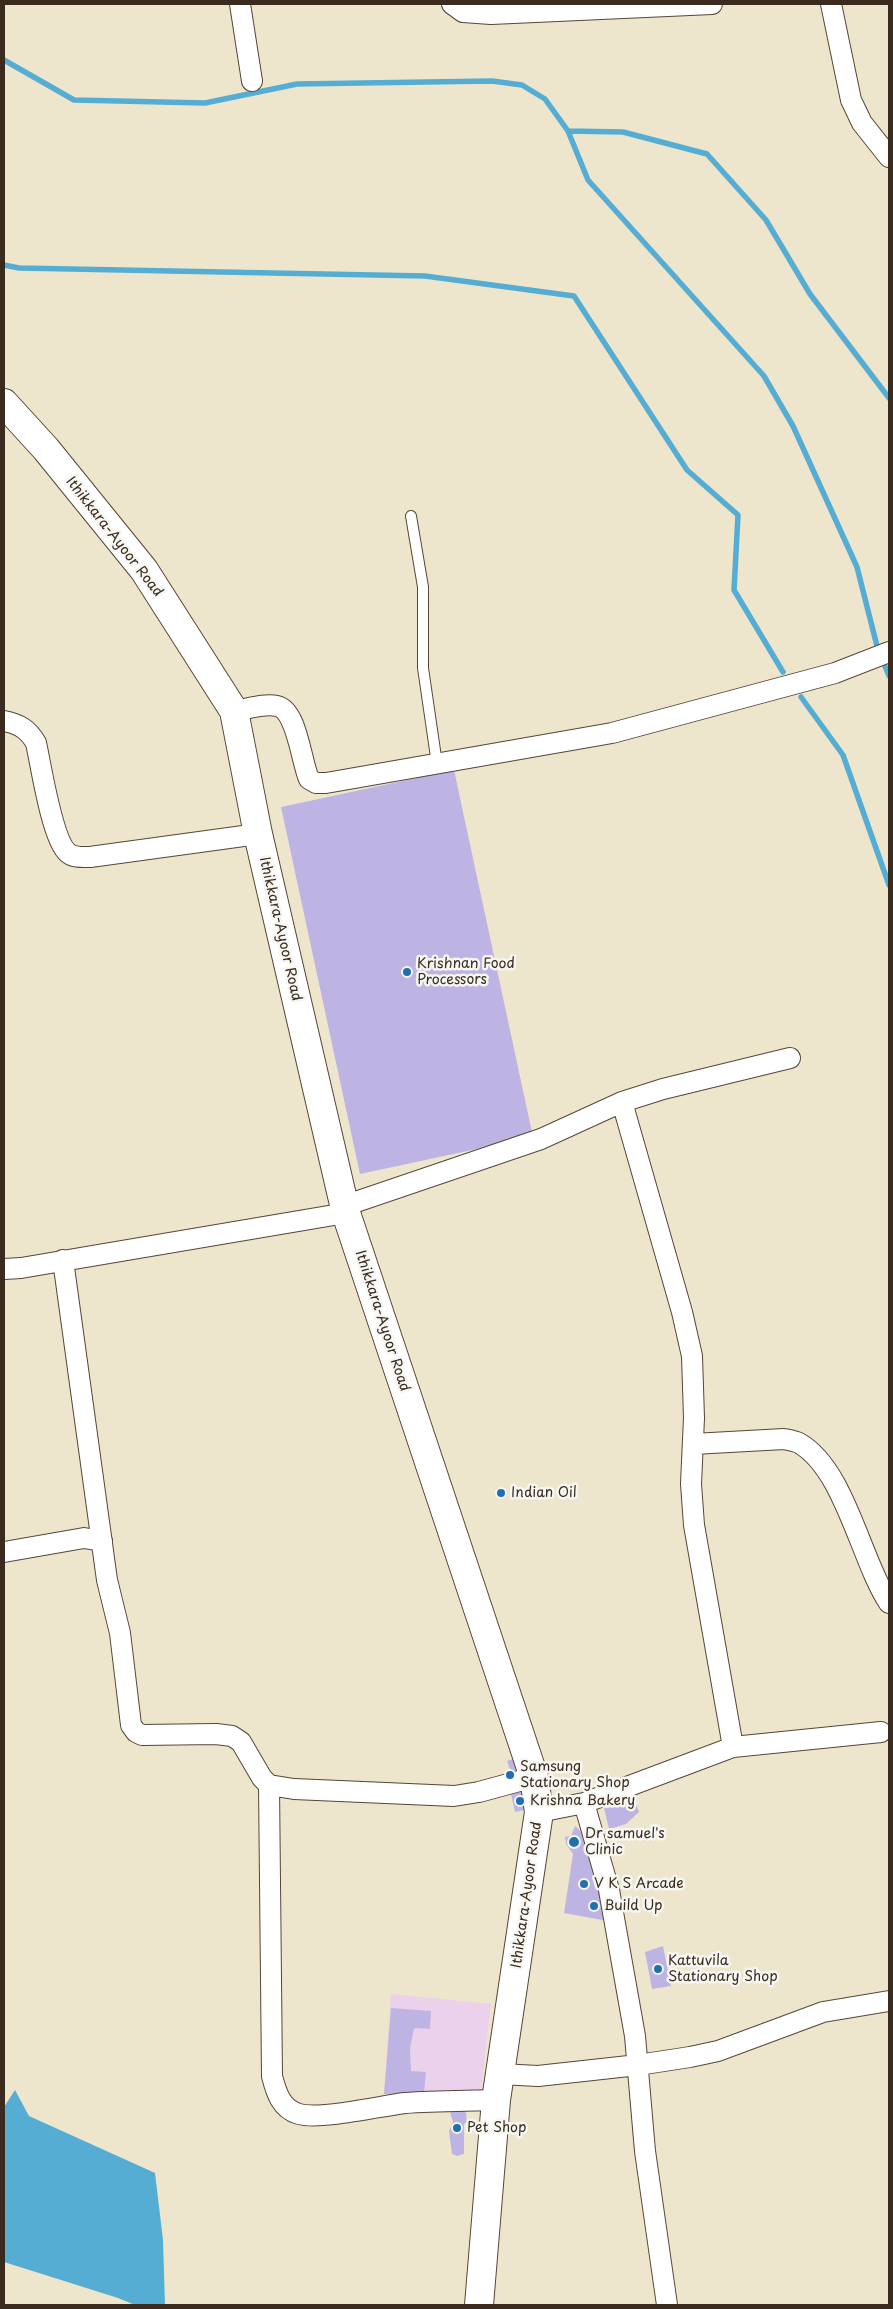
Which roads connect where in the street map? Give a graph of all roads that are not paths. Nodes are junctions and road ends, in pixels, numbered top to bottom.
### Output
1 (240, 4) edge
2 (452, 4) edge
3 (712, 4) edge
4 (831, 4) edge
5 (252, 81) dead end
6 (889, 158) edge
7 (4, 404) edge
8 (411, 516) dead end
9 (884, 654) edge
10 (234, 711) junction
11 (4, 721) edge
12 (437, 764) junction
13 (258, 834) junction
14 (790, 1058) dead end
15 (622, 1102) junction
16 (345, 1210) junction
17 (63, 1260) junction
18 (4, 1268) edge
19 (693, 1444) junction
20 (102, 1541) junction
21 (4, 1552) edge
22 (889, 1603) edge
23 (882, 1732) dead end
24 (733, 1747) junction
25 (534, 1777) junction
26 (269, 1785) junction
27 (584, 1803) junction
28 (539, 1812) junction
29 (889, 2001) edge
30 (638, 2065) junction
31 (498, 2087) junction
32 (479, 2305) edge
33 (667, 2305) edge

1 - 5 street
2 - 3 street
4 - 6 street
7 - 10 main road, Ithikkara-Ayoor Road
8 - 12 lane
9 - 12 street
10 - 12 street
10 - 13 main road, Ithikkara-Ayoor Road
11 - 13 street
13 - 16 main road, Ithikkara-Ayoor Road
14 - 15 street
15 - 16 street
15 - 19 street
16 - 17 street
16 - 25 main road, Ithikkara-Ayoor Road
17 - 18 street
17 - 20 street
19 - 22 street
19 - 24 street
20 - 21 street
20 - 26 street
23 - 24 street
24 - 27 street
25 - 26 street
25 - 28 main road, Ithikkara-Ayoor Road
26 - 31 street
27 - 28 street
27 - 30 street
28 - 31 main road, Ithikkara-Ayoor Road
29 - 30 street
30 - 31 street
30 - 33 street
31 - 32 main road, Ithikkara-Ayoor Road

